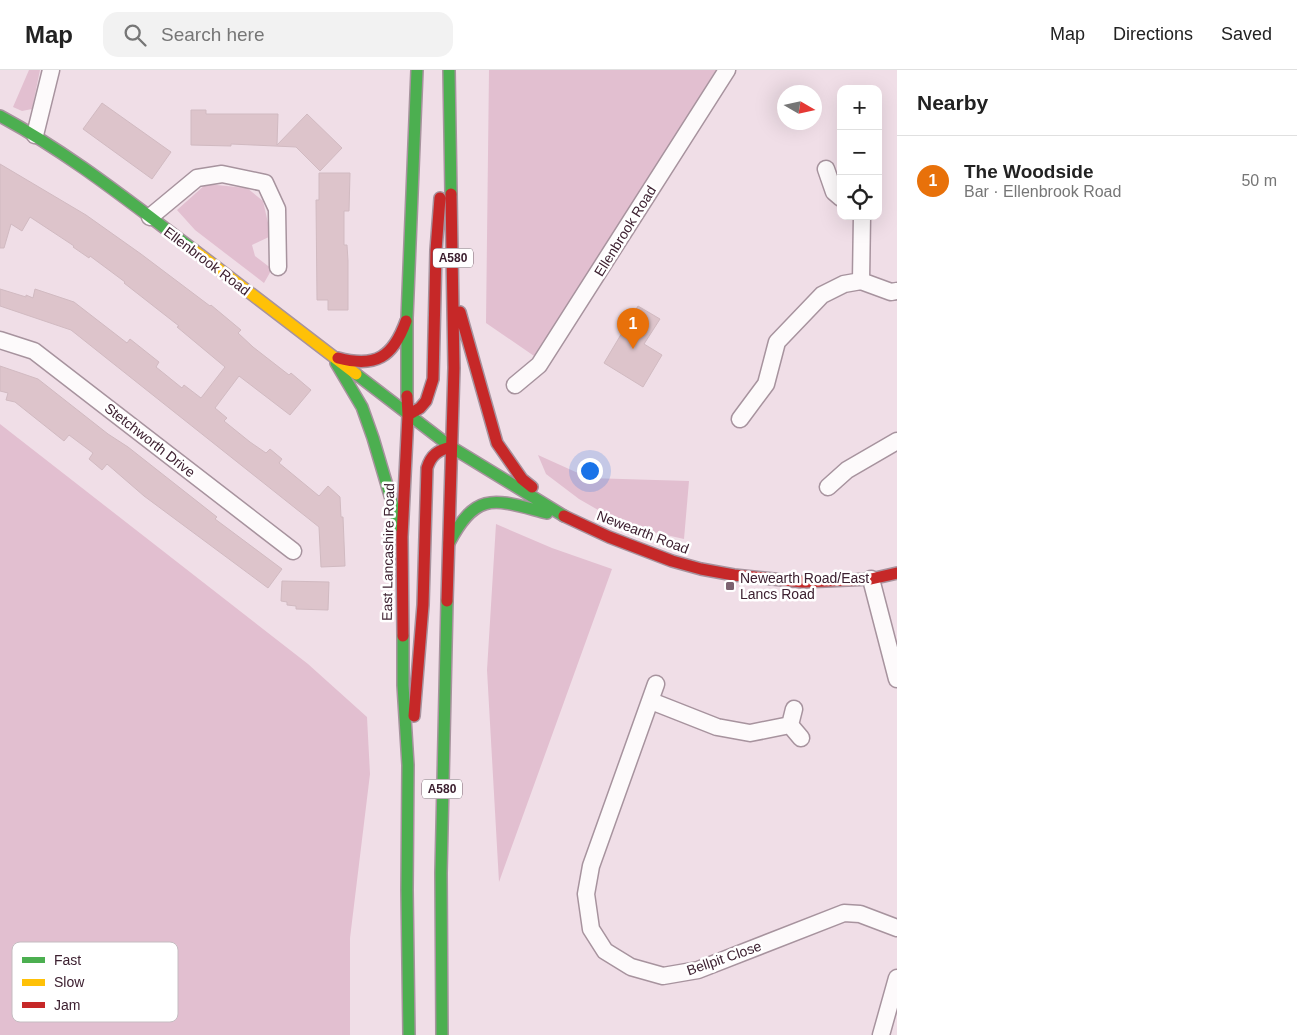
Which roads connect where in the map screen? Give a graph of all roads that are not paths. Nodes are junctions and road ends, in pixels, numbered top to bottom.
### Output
1 (51, 70) edge
2 (417, 70) edge
3 (449, 70) edge
4 (726, 70) edge
5 (449, 106) junction
6 (0, 116) edge
7 (35, 135) junction
8 (826, 169) dead end
9 (837, 195) edge
10 (150, 217) junction
11 (862, 220) edge
12 (278, 267) dead end
13 (860, 281) junction
14 (453, 282) junction
15 (897, 291) edge
16 (407, 318) junction
17 (0, 340) edge
18 (332, 356) junction
19 (515, 385) dead end
20 (408, 415) junction
21 (740, 419) dead end
22 (897, 441) edge
23 (451, 446) junction
24 (828, 487) dead end
25 (570, 519) junction
26 (402, 536) junction
27 (449, 543) junction
28 (293, 551) dead end
29 (897, 574) edge
30 (871, 579) junction
31 (897, 679) edge
32 (656, 684) dead end
33 (651, 701) junction
34 (801, 738) dead end
35 (408, 765) junction
36 (897, 928) edge
37 (897, 978) edge
38 (409, 1035) edge
39 (442, 1035) edge
40 (881, 1035) edge

1 - 7 street
2 - 16 main road, East Lancashire Road / A580
3 - 5 main road, A580
4 - 19 street, Ellenbrook Road
5 - 14 main road, A580
5 - 20 main road
6 - 7 main road, Ellenbrook Road
7 - 10 main road, Ellenbrook Road
8 - 9 street
10 - 12 street
10 - 18 main road, Ellenbrook Road
11 - 13 street
13 - 15 street
13 - 21 street
14 - 23 main road, A580
14 - 25 main road
16 - 18 main road
16 - 20 main road, East Lancashire Road / A580
17 - 28 street, Stetchworth Drive
18 - 20 main road, Ellenbrook Road
18 - 26 main road
20 - 23 main road, Newearth Road
20 - 26 main road, East Lancashire Road / A580
22 - 24 street
23 - 25 main road, Newearth Road
23 - 27 main road, A580
23 - 35 main road
25 - 27 main road
25 - 30 main road, Newearth Road
26 - 35 main road, East Lancashire Road / A580
27 - 39 main road, A580
29 - 30 main road, Newearth Road
30 - 31 street
32 - 33 street, Bellpit Close
33 - 34 street
33 - 36 street, Bellpit Close
35 - 38 main road, East Lancashire Road / A580
37 - 40 street

